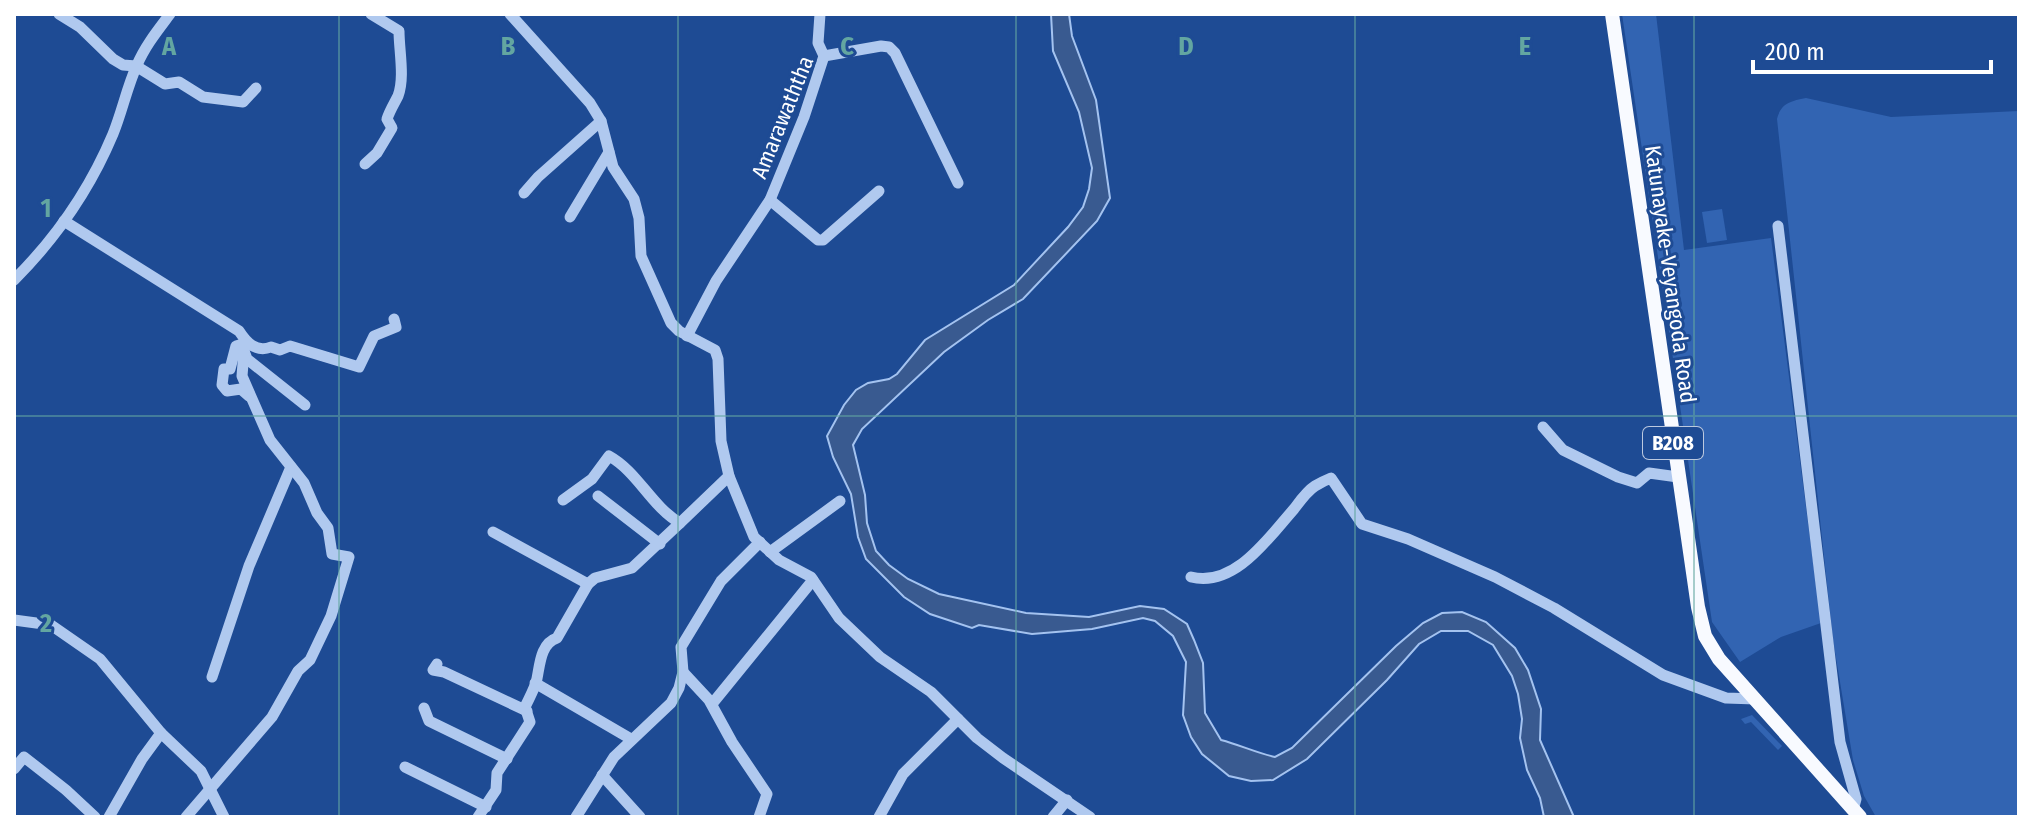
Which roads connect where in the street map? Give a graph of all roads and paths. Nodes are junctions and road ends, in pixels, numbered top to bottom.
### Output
1 (59, 14) edge
2 (170, 14) edge
3 (371, 14) edge
4 (510, 14) edge
5 (820, 14) edge
6 (1612, 14) edge
7 (824, 56) junction
8 (136, 66) junction
9 (256, 88) dead end
10 (601, 121) junction
11 (609, 152) junction
12 (365, 164) dead end
13 (958, 183) dead end
14 (879, 191) dead end
15 (524, 193) dead end
16 (770, 200) junction
17 (570, 217) dead end
18 (64, 221) junction
19 (1778, 226) dead end
20 (14, 280) edge
21 (394, 319) dead end
22 (687, 336) junction
23 (245, 347) junction
24 (305, 405) dead end
25 (256, 406) junction
26 (1543, 427) dead end
27 (291, 467) junction
28 (729, 476) junction
29 (1678, 477) junction
30 (598, 496) dead end
31 (563, 500) dead end
32 (840, 501) dead end
33 (680, 523) junction
34 (493, 532) dead end
35 (760, 542) junction
36 (660, 544) junction
37 (770, 552) junction
38 (1191, 577) dead end
39 (813, 580) junction
40 (588, 584) junction
41 (14, 620) edge
42 (437, 664) dead end
43 (683, 672) junction
44 (212, 677) dead end
45 (535, 683) junction
46 (1756, 699) junction
47 (712, 704) junction
48 (424, 708) dead end
49 (527, 711) junction
50 (958, 719) junction
51 (161, 733) junction
52 (631, 739) junction
53 (507, 759) junction
54 (405, 767) dead end
55 (14, 769) edge
56 (602, 775) junction
57 (209, 789) junction
58 (1067, 800) junction
59 (482, 812) edge
60 (1856, 813) edge
61 (95, 817) edge
62 (109, 817) edge
63 (186, 817) edge
64 (224, 817) edge
65 (576, 817) edge
66 (640, 817) edge
67 (759, 817) edge
68 (879, 817) edge
69 (1053, 817) edge
70 (1090, 817) edge

1 - 8 street
2 - 8 street
3 - 12 street
4 - 10 street
5 - 7 street
6 - 29 main road, Katunayake-Veyangoda Road / B208
7 - 13 street, Amarawaththa
7 - 16 street, Amarawaththa
8 - 9 street
8 - 18 street
10 - 11 street
10 - 15 street
11 - 17 street
11 - 22 street
14 - 16 street
16 - 22 street, Amarawaththa
18 - 20 street
18 - 23 street
19 - 60 street
21 - 23 street
22 - 28 street
23 - 24 street
23 - 25 street
23 - 25 street
25 - 27 street
26 - 29 street
27 - 44 street
27 - 57 street
28 - 33 street
28 - 35 street
29 - 46 main road, Katunayake-Veyangoda Road / B208
30 - 36 street
31 - 33 street
32 - 37 street
33 - 36 street
34 - 40 street
35 - 37 street
35 - 43 street
36 - 40 street
37 - 39 street
38 - 46 street
39 - 47 street
39 - 50 street
40 - 45 street
41 - 51 street
42 - 49 street
43 - 47 street
43 - 52 street
45 - 49 street
45 - 52 street
46 - 60 main road, Katunayake-Veyangoda Road / B208
47 - 67 street
48 - 53 street
49 - 53 street
50 - 58 street
50 - 68 street
51 - 57 street
51 - 62 street
52 - 56 street
53 - 59 street
54 - 59 street
55 - 61 street
56 - 65 street
56 - 66 street
57 - 63 street
57 - 64 street
58 - 69 street
58 - 70 street

